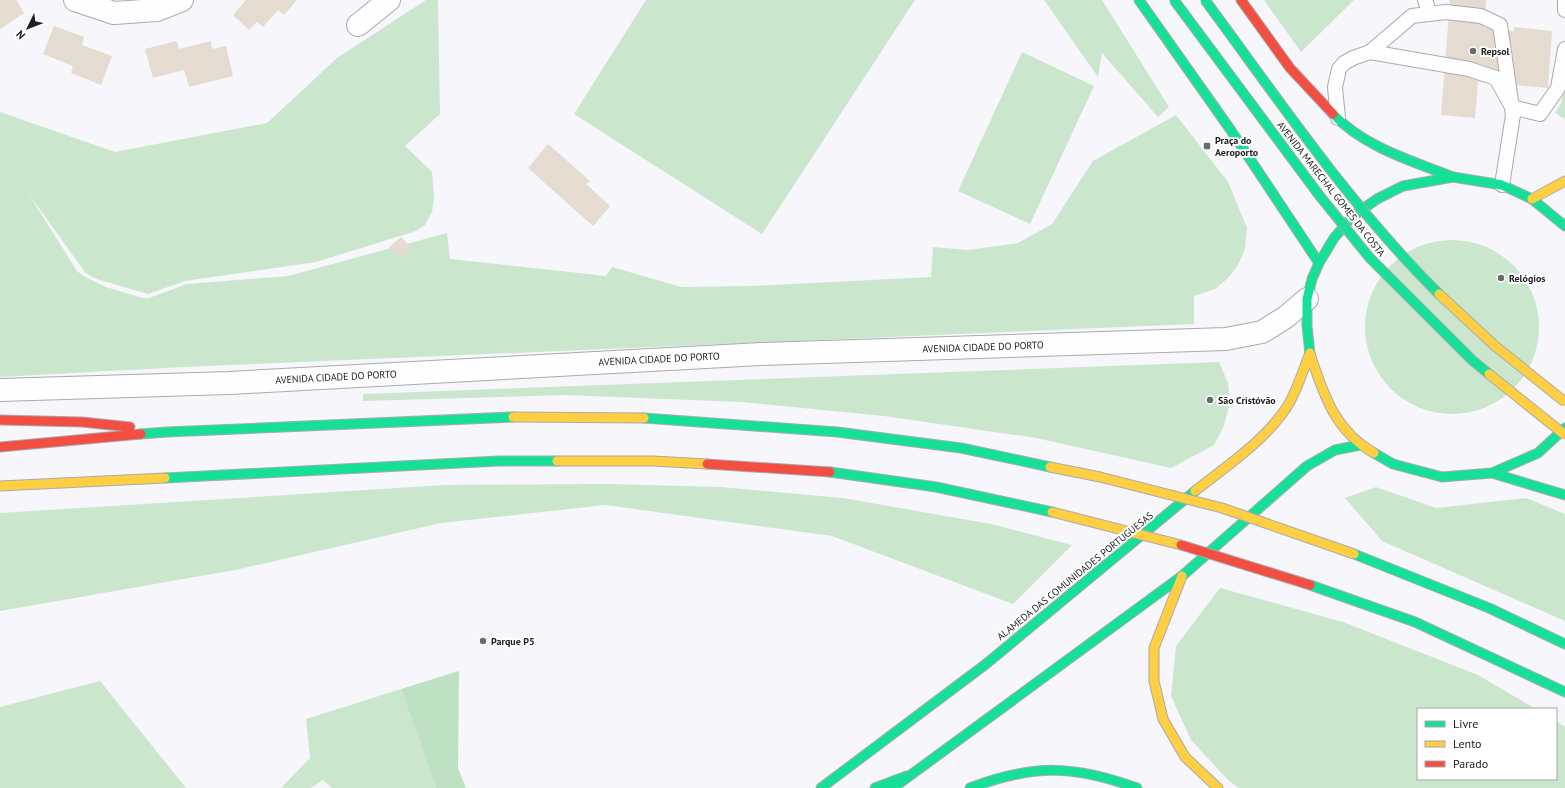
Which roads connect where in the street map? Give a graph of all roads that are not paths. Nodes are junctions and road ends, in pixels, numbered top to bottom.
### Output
1 (75, 0) edge
2 (182, 0) edge
3 (389, 0) edge
4 (1139, 0) edge
5 (1174, 0) edge
6 (1205, 0) edge
7 (1241, 0) edge
8 (1425, 0) edge
9 (1565, 0) edge
10 (1565, 10) edge
11 (1430, 14) junction
12 (358, 25) dead end
13 (1565, 49) edge
14 (1370, 52) junction
15 (1512, 107) junction
16 (1339, 120) junction
17 (1453, 177) junction
18 (1565, 181) edge
19 (1502, 185) junction
20 (1532, 199) junction
21 (1565, 226) edge
22 (1319, 263) junction
23 (1307, 299) junction
24 (1310, 353) junction
25 (0, 390) edge
26 (1565, 402) edge
27 (0, 420) edge
28 (1565, 428) edge
29 (167, 432) junction
30 (1565, 435) edge
31 (1360, 445) junction
32 (0, 447) edge
33 (1492, 473) junction
34 (0, 486) edge
35 (1565, 495) edge
36 (1182, 576) junction
37 (1565, 644) edge
38 (1563, 692) edge
39 (910, 775) junction
40 (822, 788) edge
41 (875, 788) edge
42 (893, 788) edge
43 (970, 788) edge
44 (1137, 788) edge
45 (1218, 788) edge

1 - 2 street
3 - 12 street
4 - 22 main road
5 - 30 main road, AVENIDA MARECHAL GOMES DA COSTA, bridge
6 - 26 main road, AVENIDA MARECHAL GOMES DA COSTA, bridge
7 - 16 main road
8 - 11 lane
9 - 10 lane
11 - 14 lane
11 - 15 lane
13 - 15 lane
14 - 15 lane
14 - 16 lane
15 - 19 lane
16 - 17 main road
17 - 19 main road
17 - 22 main road
18 - 20 main road
19 - 20 main road
20 - 21 main road
22 - 23 main road
23 - 24 main road
23 - 25 street, AVENIDA CIDADE DO PORTO
24 - 31 main road
24 - 40 main road, ALAMEDA DAS COMUNIDADES PORTUGUESAS
27 - 29 main road
28 - 33 main road
29 - 32 main road
29 - 37 main road, bridge
31 - 33 main road
31 - 36 main road
33 - 35 main road
34 - 38 main road, bridge
36 - 39 main road
36 - 45 main road
39 - 41 main road
39 - 42 main road
43 - 44 main road

